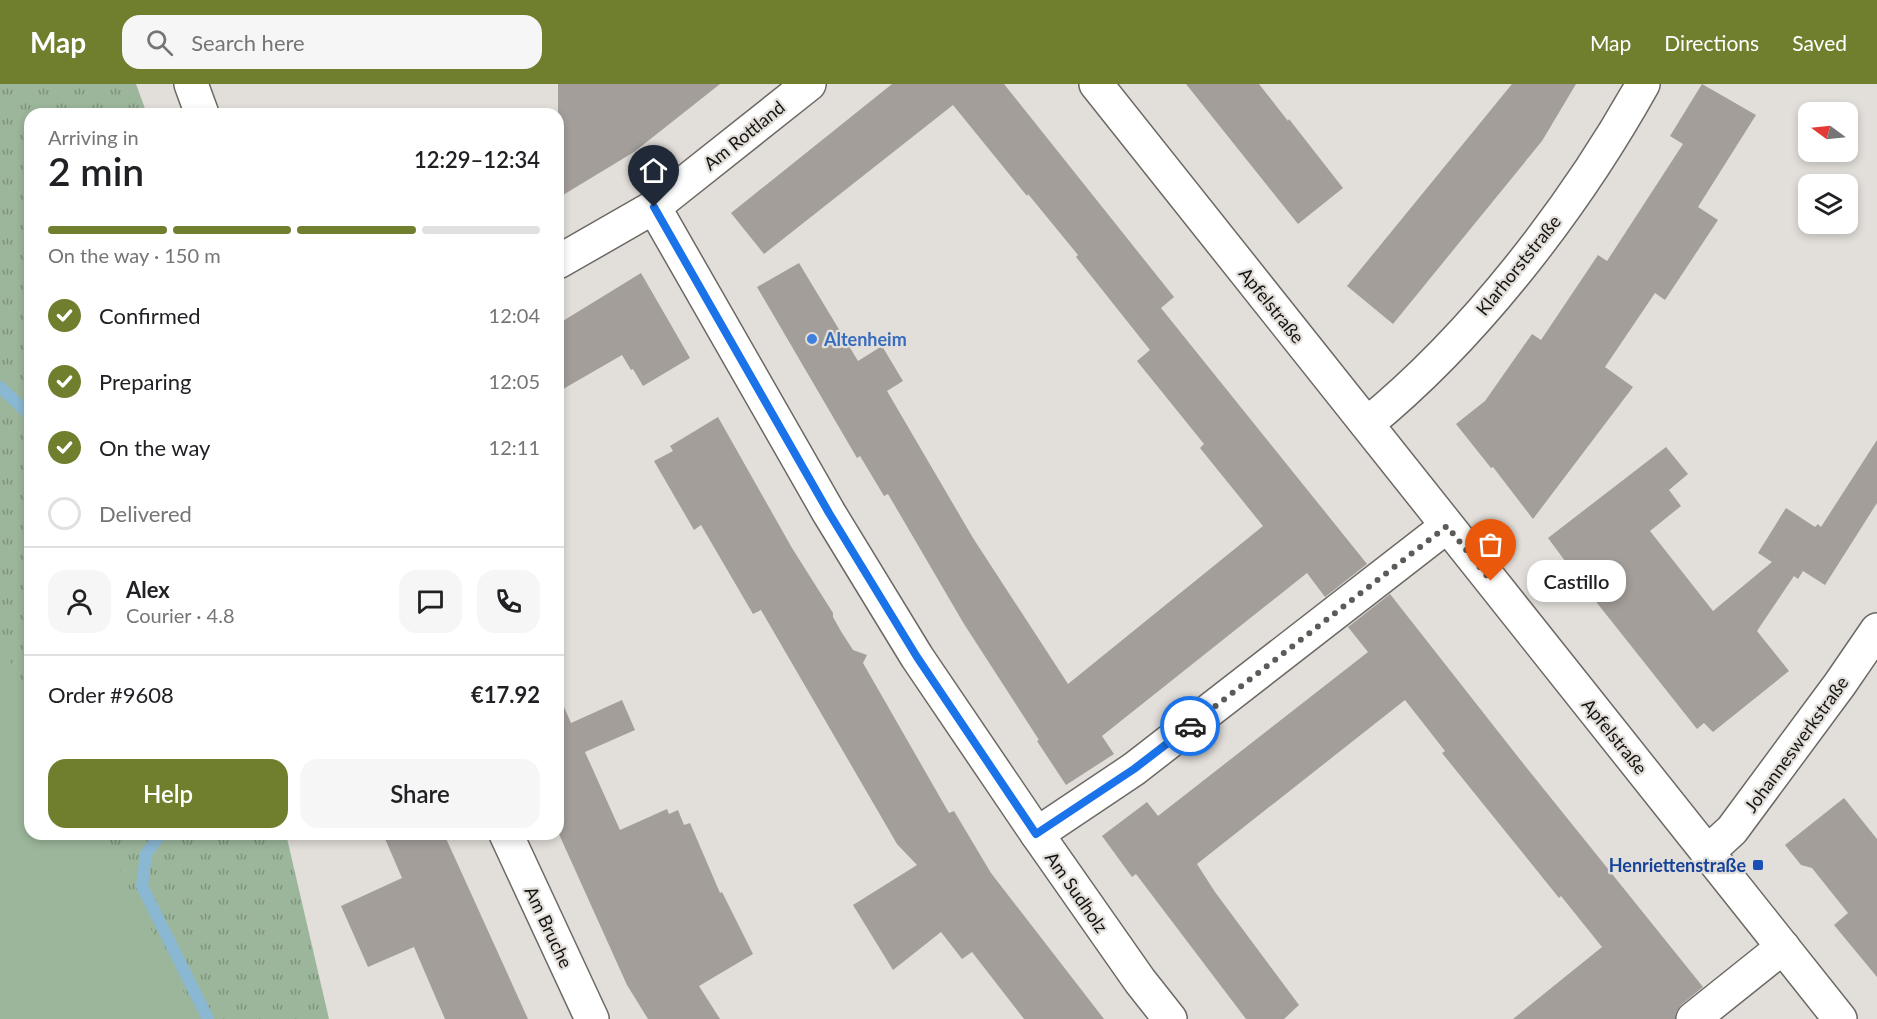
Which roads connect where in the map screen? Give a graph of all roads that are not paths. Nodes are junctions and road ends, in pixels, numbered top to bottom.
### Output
1 (191, 84) edge
2 (809, 84) edge
3 (1096, 84) edge
4 (1643, 84) edge
5 (200, 108) edge
6 (654, 207) junction
7 (564, 259) edge
8 (1367, 424) junction
9 (1447, 526) junction
10 (1877, 630) edge
11 (1036, 834) junction
12 (509, 840) edge
13 (1708, 852) junction
14 (1783, 947) junction
15 (592, 1019) edge
16 (1170, 1019) edge
17 (1693, 1019) edge
18 (1840, 1019) edge

1 - 5 street
2 - 6 street, Am Rottland
3 - 8 street, Apfelstraße
4 - 8 street, Klarhorststraße
6 - 7 street, Am Rottland
6 - 11 street, Am Sudholz
8 - 9 street, Apfelstraße
9 - 11 street
9 - 13 street, Apfelstraße
10 - 13 street, Johanneswerkstraße
11 - 16 street, Am Sudholz
12 - 15 street, Am Bruche
13 - 14 street, Apfelstraße
14 - 17 street
14 - 18 street, Apfelstraße

